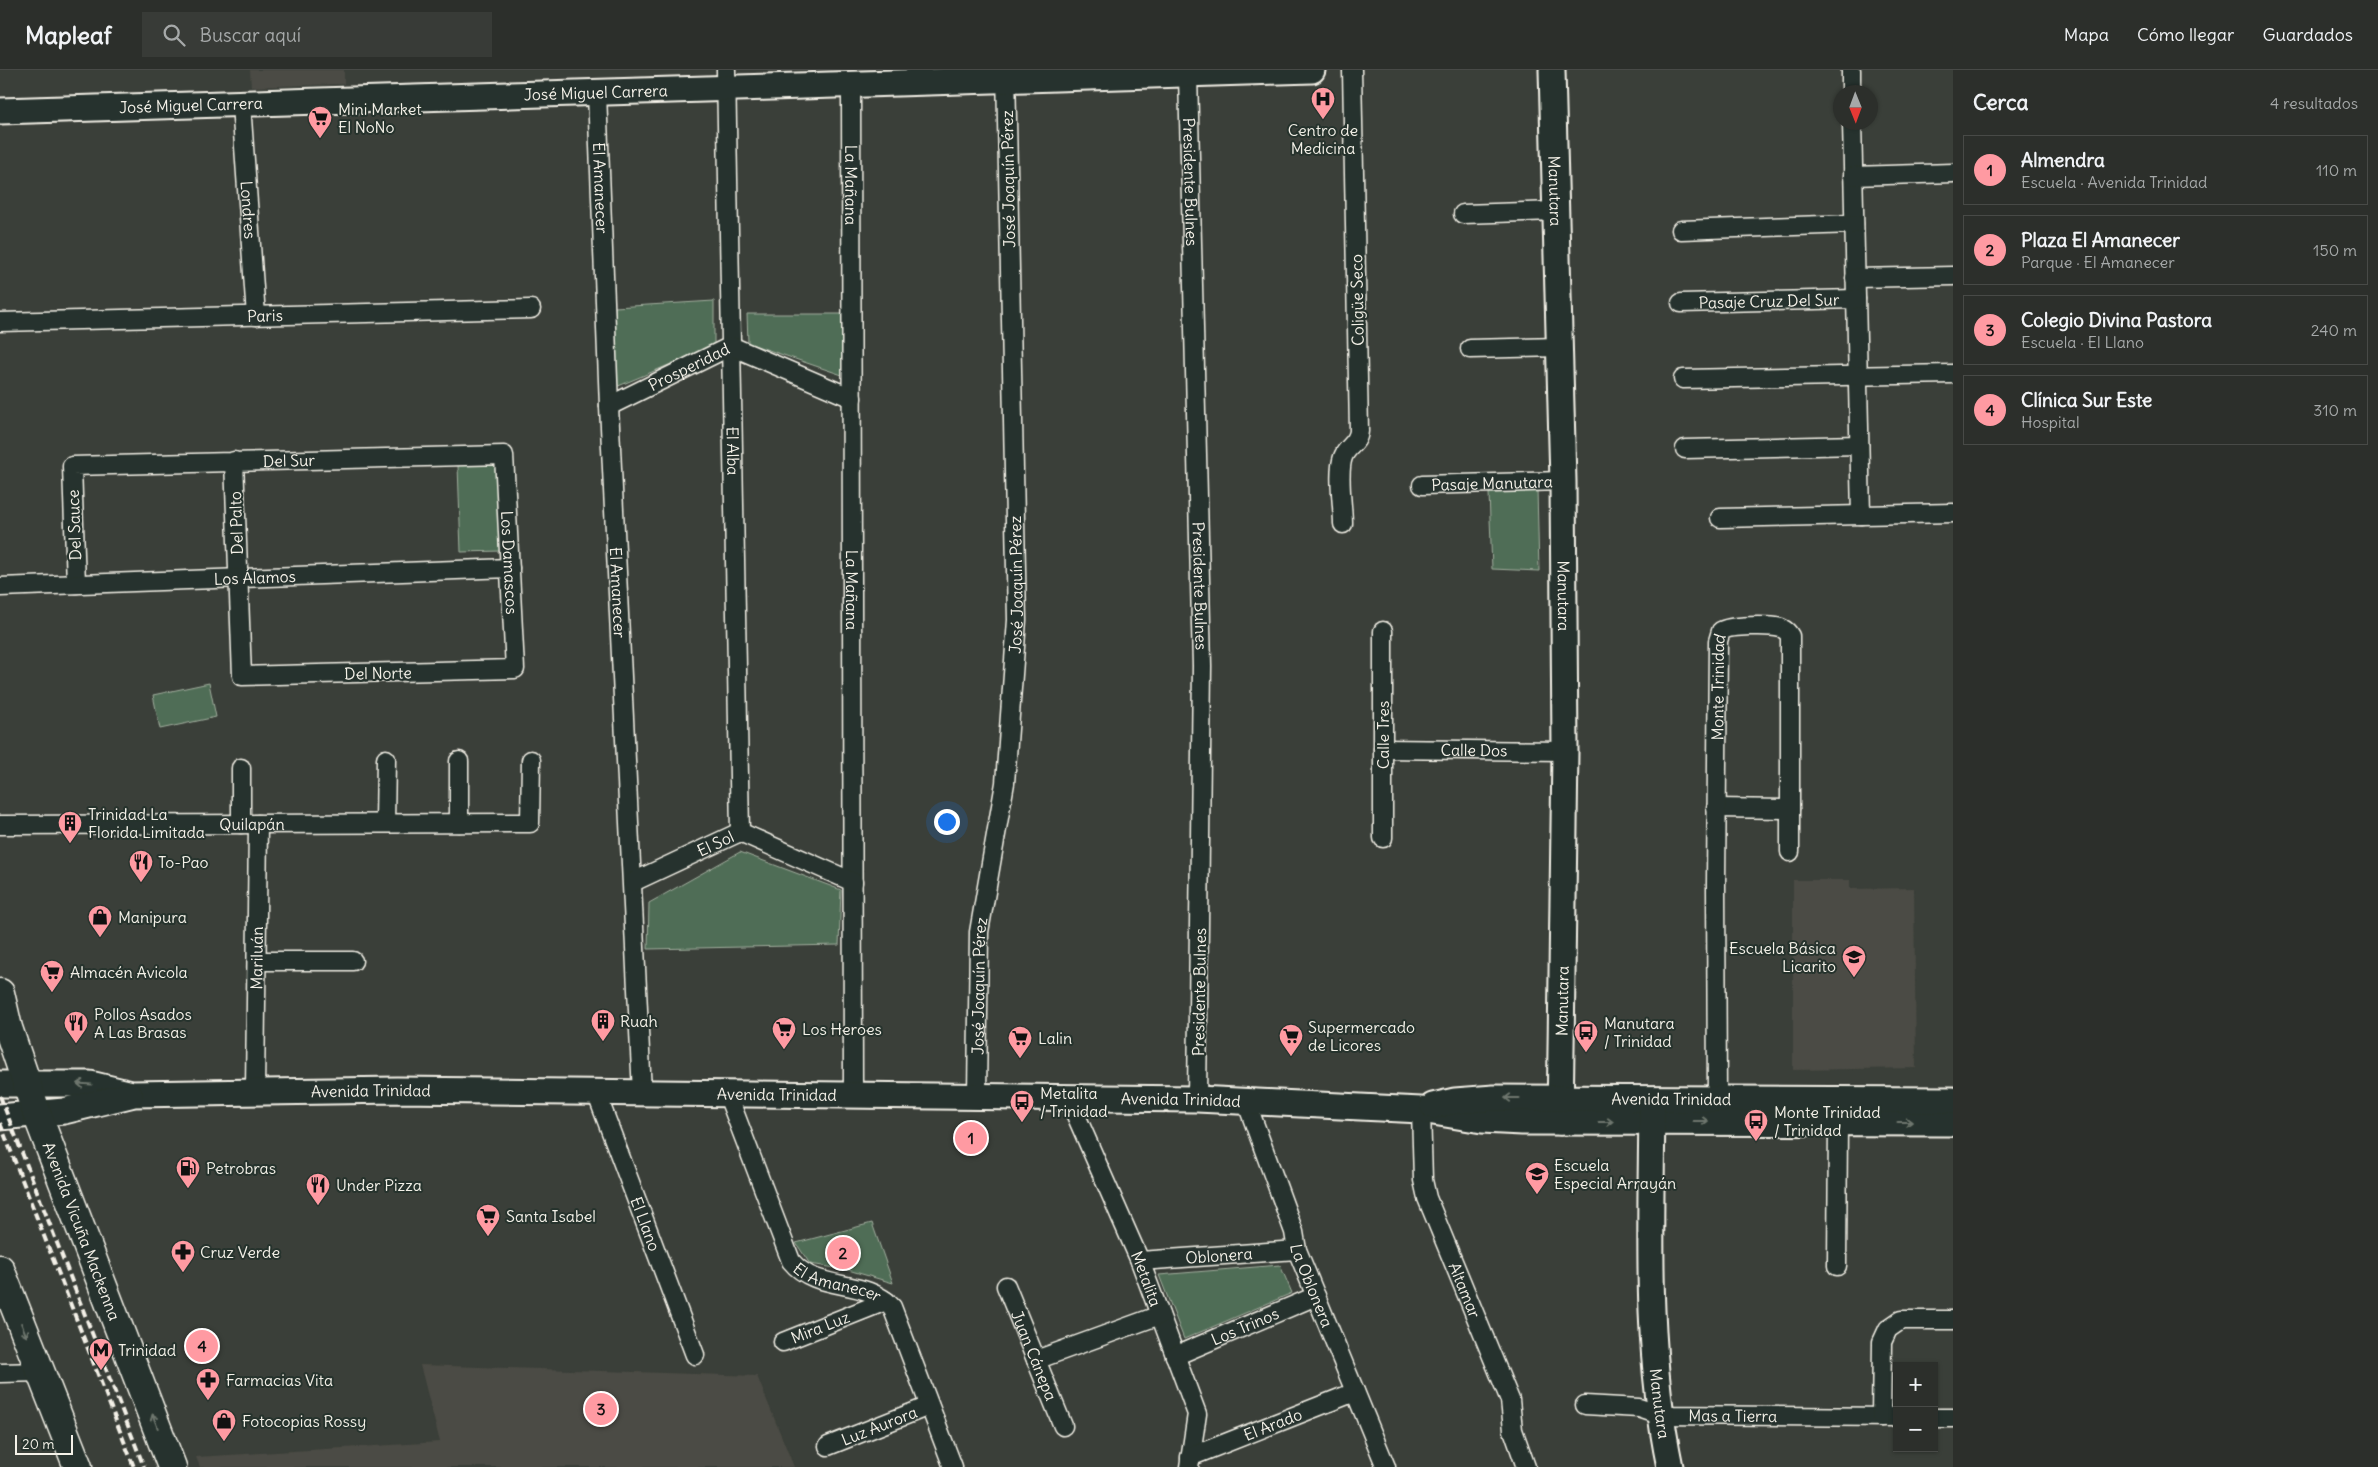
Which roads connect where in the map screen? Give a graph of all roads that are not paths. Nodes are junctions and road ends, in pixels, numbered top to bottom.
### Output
1 (1312, 70) edge
2 (1352, 70) edge
3 (1552, 70) edge
4 (1850, 70) edge
5 (1213, 72) edge
6 (1188, 74) junction
7 (1006, 75) edge
8 (726, 79) edge
9 (851, 85) junction
10 (1851, 85) edge
11 (597, 93) junction
12 (241, 104) junction
13 (0, 111) edge
14 (1852, 130) edge
15 (1953, 173) edge
16 (1853, 176) junction
17 (1555, 211) junction
18 (1463, 214) dead end
19 (1854, 224) junction
20 (1681, 230) dead end
21 (1953, 276) edge
22 (1856, 278) junction
23 (1856, 299) junction
24 (1681, 303) dead end
25 (530, 309) dead end
26 (256, 316) junction
27 (0, 322) edge
28 (731, 346) junction
29 (1560, 347) junction
30 (1470, 349) dead end
31 (1953, 374) edge
32 (1858, 376) junction
33 (1683, 379) dead end
34 (852, 398) junction
35 (609, 406) junction
36 (1860, 445) junction
37 (1686, 449) dead end
38 (504, 455) joint
39 (234, 461) junction
40 (72, 466) joint
41 (1563, 481) junction
42 (1422, 485) dead end
43 (1953, 513) edge
44 (1861, 515) junction
45 (1720, 518) dead end
46 (1343, 524) dead end
47 (510, 568) junction
48 (238, 578) junction
49 (76, 584) junction
50 (0, 587) edge
51 (1383, 631) dead end
52 (514, 669) joint
53 (242, 676) joint
54 (1383, 749) junction
55 (1565, 751) junction
56 (386, 759) dead end
57 (531, 760) dead end
58 (458, 761) dead end
59 (241, 768) dead end
60 (1716, 808) junction
61 (1790, 809) junction
62 (385, 823) junction
63 (459, 823) junction
64 (250, 824) junction
65 (0, 825) edge
66 (740, 832) junction
67 (1383, 838) dead end
68 (1790, 852) dead end
69 (633, 882) junction
70 (853, 882) junction
71 (257, 961) junction
72 (353, 961) dead end
73 (0, 993) edge
74 (13, 1084) edge
75 (255, 1092) junction
76 (596, 1092) junction
77 (642, 1093) junction
78 (728, 1093) junction
79 (132, 1094) junction
80 (853, 1094) junction
81 (977, 1096) junction
82 (1068, 1097) junction
83 (1197, 1099) junction
84 (1717, 1099) junction
85 (1953, 1100) edge
86 (1246, 1101) junction
87 (1422, 1110) junction
88 (1560, 1110) junction
89 (1652, 1110) junction
90 (37, 1114) junction
91 (0, 1117) edge
92 (1838, 1122) junction
93 (1953, 1123) edge
94 (1297, 1250) junction
95 (1140, 1261) junction
96 (1837, 1266) dead end
97 (0, 1269) edge
98 (1006, 1286) dead end
99 (1316, 1296) junction
100 (886, 1301) junction
101 (1160, 1315) junction
102 (1953, 1320) edge
103 (783, 1342) dead end
104 (695, 1355) dead end
105 (1175, 1356) junction
106 (1036, 1360) junction
107 (41, 1372) junction
108 (0, 1373) edge
109 (1355, 1392) junction
110 (1585, 1405) dead end
111 (929, 1406) junction
112 (1660, 1415) junction
113 (1889, 1417) edge
114 (1938, 1418) edge
115 (1953, 1418) edge
116 (1063, 1426) dead end
117 (828, 1446) dead end
118 (1190, 1462) edge
119 (78, 1467) edge
120 (172, 1467) edge
121 (953, 1467) edge
122 (1386, 1467) edge
123 (1526, 1467) edge
124 (1670, 1467) edge

1 - 5 main road, José Miguel Carrera
2 - 46 street, Coligüe Seco
3 - 17 main road, Manutara
4 - 10 street
5 - 6 main road, José Miguel Carrera
6 - 7 main road, José Miguel Carrera
6 - 83 street, Presidente Bulnes
7 - 9 main road, José Miguel Carrera
7 - 81 street, José Joaquín Pérez
8 - 9 main road, José Miguel Carrera
8 - 11 main road, José Miguel Carrera
8 - 28 street, El Alba
9 - 34 street, La Mañana
11 - 12 main road, José Miguel Carrera
11 - 35 street, El Amanecer
12 - 13 main road, José Miguel Carrera
12 - 26 street, Londres
14 - 16 street, Pasaje Cruz Del Sur
15 - 16 street
16 - 19 street, Pasaje Cruz Del Sur
17 - 18 street
17 - 29 main road, Manutara
19 - 20 street
19 - 22 street, Pasaje Cruz Del Sur
21 - 22 street, Pasaje Cruz Del Sur
22 - 23 street, Pasaje Cruz Del Sur
23 - 24 street, Pasaje Cruz Del Sur
23 - 32 street, Pasaje Cruz Del Sur
25 - 26 street, Paris
26 - 27 street, Paris
28 - 34 street, Prosperidad
28 - 35 street, Prosperidad
28 - 66 street, El Alba
29 - 30 street
29 - 41 main road, Manutara
31 - 32 street
32 - 33 street
32 - 36 street, Pasaje Cruz Del Sur
34 - 70 street, La Mañana
35 - 69 street, El Amanecer
36 - 37 street
36 - 44 street, Pasaje Cruz Del Sur
38 - 39 street, Del Sur
38 - 47 street, Los Damascos
39 - 40 street, Del Sur
39 - 48 street, Del Palto
40 - 49 street, Del Sauce
41 - 42 street, Pasaje Manutara
41 - 55 main road, Manutara
43 - 44 street
44 - 45 street
47 - 48 street, Los Álamos
47 - 52 street, Los Damascos
48 - 49 street, Los Álamos
48 - 53 street, Del Palto
49 - 50 street, Los Álamos
51 - 54 street, Calle Tres
52 - 53 street, Del Norte
54 - 55 street, Calle Dos
54 - 67 street, Calle Tres
55 - 88 main road, Manutara
56 - 62 street
57 - 63 street, Quilapán
58 - 63 street
59 - 64 street, Mariluán
60 - 61 street
60 - 61 street, Monte Trinidad
60 - 84 street, Monte Trinidad
61 - 68 street, Monte Trinidad
62 - 63 street, Quilapán
62 - 64 street, Quilapán
64 - 65 street, Quilapán
64 - 71 street, Mariluán
66 - 69 street, El Sol
66 - 70 street, El Sol
69 - 77 street, El Amanecer
70 - 80 street, La Mañana
71 - 72 street
71 - 75 street, Mariluán
73 - 74 main road, Avenida Vicuña Mackenna
79 -> 74 main road, Avenida Trinidad
74 - 90 main road, Avenida Vicuña Mackenna
75 - 76 main road, Avenida Trinidad
75 - 79 main road, Avenida Trinidad
76 - 77 main road, Avenida Trinidad
76 - 104 street, El Llano
77 - 78 main road, Avenida Trinidad
78 - 80 main road, Avenida Trinidad
78 - 100 street, El Amanecer
79 - 90 main road, Avenida Trinidad
80 - 81 main road, Avenida Trinidad
81 - 82 main road, Avenida Trinidad
82 - 83 main road, Avenida Trinidad
82 - 95 street, Metalita
83 - 86 main road, Avenida Trinidad
84 - 85 main road, Avenida Trinidad
84 - 89 main road, Avenida Trinidad
86 - 87 main road, Avenida Trinidad
86 - 94 street, La Oblonera
87 - 88 main road, Avenida Trinidad
87 - 123 street, Altamar
88 - 89 main road, Avenida Trinidad
89 -> 92 main road, Avenida Trinidad
89 - 112 main road, Manutara
90 - 91 main road, Avenida Trinidad
120 -> 90 main road, Avenida Vicuña Mackenna
92 -> 93 main road, Avenida Trinidad
92 - 96 street
94 - 95 street, Oblonera
94 - 99 street, La Oblonera
95 - 101 street, Metalita
97 -> 107 main road
98 - 106 street, Juan Cánepa
99 - 105 street, Los Trinos
99 - 109 street, La Oblonera
100 - 103 street, Mira Luz
100 - 111 street, El Amanecer
101 - 105 street, Metalita
101 - 106 street
102 - 113 street, Mas a Tierra
105 - 118 street, Metalita
106 - 116 street, Juan Cánepa
107 - 108 street
107 - 119 main road
109 - 118 street, El Arado
109 - 122 street, La Oblonera
110 - 112 street, Mas a Tierra
111 - 117 street, Luz Aurora
111 - 121 street, El Amanecer
112 - 113 street, Mas a Tierra
112 - 124 main road, Manutara
114 - 115 street

